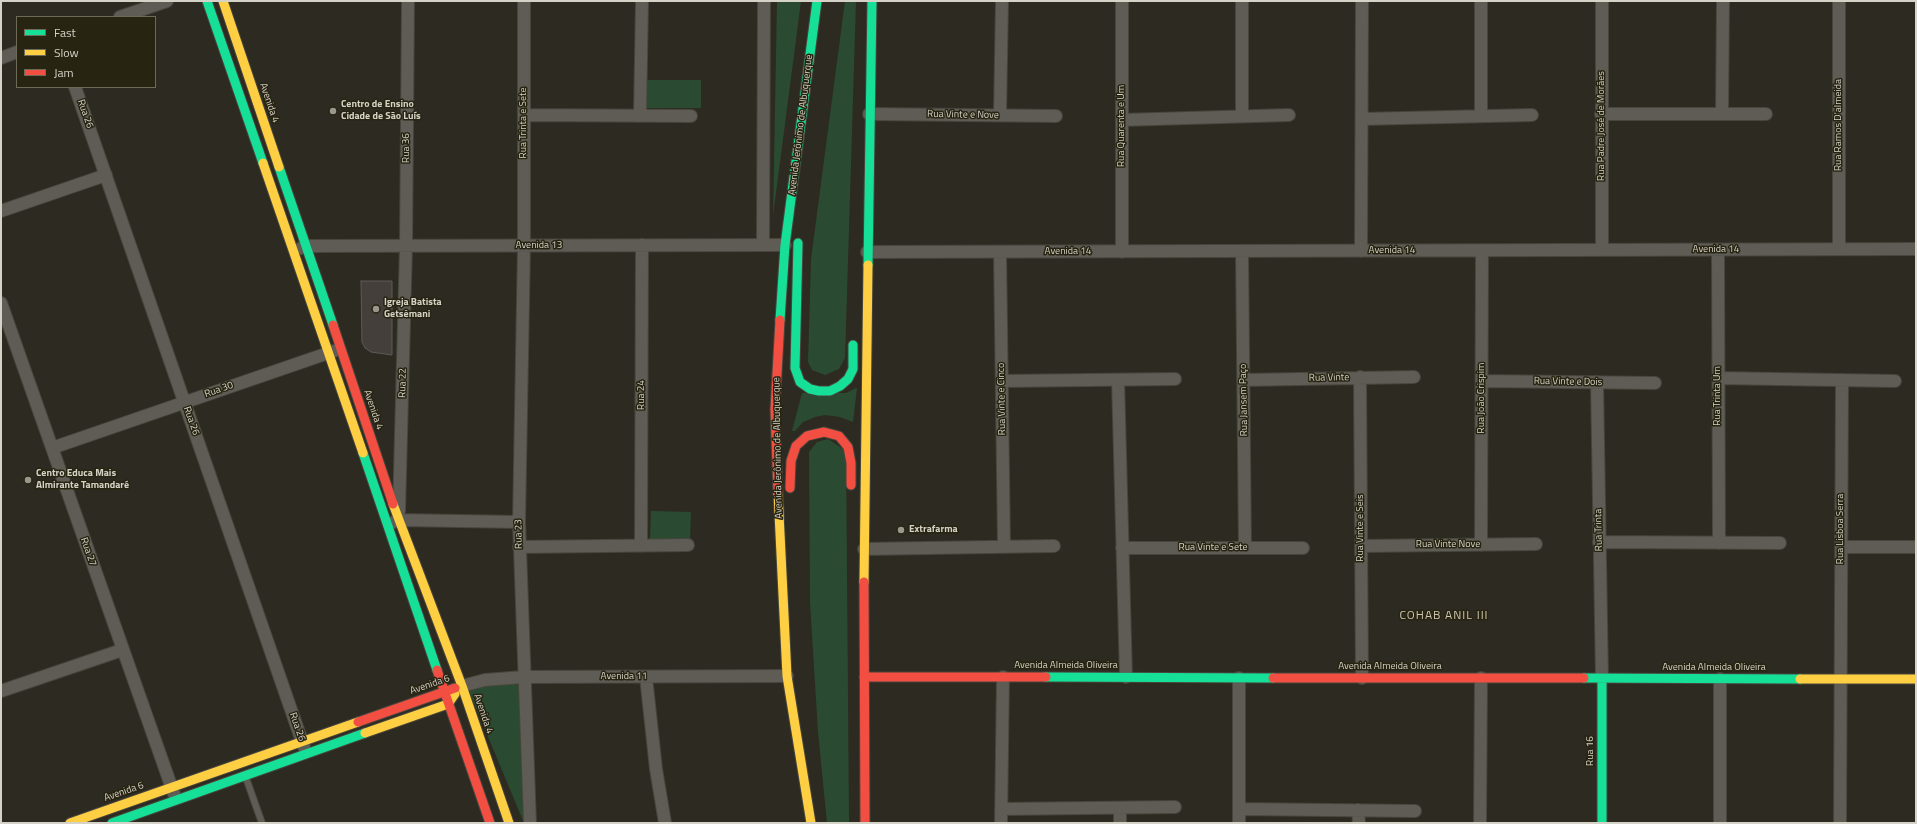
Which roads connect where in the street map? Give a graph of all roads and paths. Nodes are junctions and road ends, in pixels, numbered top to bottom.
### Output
1 (167, 1) edge
2 (207, 1) edge
3 (224, 1) edge
4 (408, 1) edge
5 (524, 1) edge
6 (642, 1) edge
7 (764, 1) edge
8 (817, 1) edge
9 (872, 1) edge
10 (1002, 1) edge
11 (1122, 1) edge
12 (1242, 1) edge
13 (1362, 1) edge
14 (1481, 1) edge
15 (1602, 1) edge
16 (1723, 1) edge
17 (1840, 1) edge
18 (123, 16) edge
19 (16, 52) edge
20 (1, 58) edge
21 (807, 75) junction
22 (76, 88) edge
23 (869, 114) junction
24 (1601, 114) junction
25 (1722, 114) junction
26 (1766, 114) dead end
27 (524, 115) junction
28 (1000, 115) junction
29 (1289, 115) dead end
30 (1532, 115) dead end
31 (640, 116) junction
32 (691, 116) dead end
33 (1056, 116) dead end
34 (1242, 116) junction
35 (1481, 116) junction
36 (1362, 119) junction
37 (1122, 120) junction
38 (106, 176) junction
39 (801, 198) dead end
40 (1, 211) edge
41 (859, 214) dead end
42 (799, 237) dead end
43 (642, 245) junction
44 (763, 245) junction
45 (785, 245) junction
46 (306, 246) junction
47 (406, 246) junction
48 (524, 246) junction
49 (1839, 249) junction
50 (1916, 249) edge
51 (293, 250) junction
52 (1602, 250) junction
53 (1718, 250) junction
54 (1242, 251) junction
55 (1361, 251) junction
56 (1482, 251) junction
57 (868, 252) junction
58 (1000, 252) junction
59 (1122, 252) junction
60 (1, 303) edge
61 (853, 338) dead end
62 (341, 348) junction
63 (328, 353) junction
64 (1360, 377) junction
65 (1414, 377) dead end
66 (1718, 378) junction
67 (1175, 379) dead end
68 (1118, 380) junction
69 (1244, 380) junction
70 (1842, 380) junction
71 (1002, 381) junction
72 (1482, 381) junction
73 (1895, 381) dead end
74 (1597, 382) junction
75 (1655, 383) dead end
76 (184, 402) junction
77 (52, 448) junction
78 (852, 494) dead end
79 (790, 501) dead end
80 (399, 520) junction
81 (519, 522) junction
82 (386, 524) junction
83 (789, 533) dead end
84 (1600, 542) junction
85 (1719, 543) junction
86 (1780, 543) dead end
87 (1536, 544) dead end
88 (688, 545) dead end
89 (1481, 545) junction
90 (641, 546) junction
91 (1004, 546) junction
92 (1054, 546) dead end
93 (1361, 546) junction
94 (519, 547) junction
95 (1841, 547) junction
96 (1916, 547) edge
97 (1122, 548) junction
98 (1245, 548) junction
99 (1303, 548) dead end
100 (864, 549) junction
101 (855, 594) dead end
102 (122, 650) junction
103 (524, 676) junction
104 (787, 676) junction
105 (646, 677) junction
106 (864, 677) junction
107 (1003, 677) junction
108 (1126, 677) junction
109 (1239, 678) junction
110 (1362, 678) junction
111 (1481, 678) junction
112 (1602, 679) junction
113 (1720, 679) junction
114 (1841, 679) junction
115 (1916, 679) edge
116 (462, 686) junction
117 (1, 691) edge
118 (444, 692) junction
119 (448, 704) junction
120 (302, 742) junction
121 (307, 754) junction
122 (241, 763) junction
123 (246, 776) junction
124 (171, 788) junction
125 (176, 800) junction
126 (1175, 807) dead end
127 (1120, 808) junction
128 (1001, 809) junction
129 (1239, 809) junction
130 (1358, 810) junction
131 (1415, 811) dead end
132 (70, 823) edge
133 (112, 823) edge
134 (262, 823) edge
135 (490, 823) edge
136 (509, 823) edge
137 (530, 823) edge
138 (665, 823) edge
139 (811, 823) edge
140 (865, 823) edge
141 (1001, 823) edge
142 (1120, 823) edge
143 (1239, 823) edge
144 (1359, 823) edge
145 (1480, 823) edge
146 (1602, 823) edge
147 (1720, 823) edge
148 (1840, 823) edge

1 - 18 street
2 - 51 main road
3 - 46 main road, Avenida 4
4 - 47 street, Rua 36
5 - 27 street, Rua Trinta e Sete
6 - 31 street
7 - 44 street
8 - 21 main road, Avenida Jerônimo de Albuquerque
9 - 23 main road
10 - 28 street
11 - 37 street, Rua Quarenta e Um
12 - 34 street
13 - 36 street
14 - 35 street
15 - 24 street, Rua Padre José de Morães
16 - 25 street
17 - 49 street, Rua Ramos D'almeida
19 - 20 street
21 - 39 main road
21 - 45 main road, Avenida Jerônimo de Albuquerque
22 - 38 street, Rua 26
23 - 28 street, Rua Vinte e Nove
23 - 41 main road
23 - 57 main road
24 - 25 street
24 - 52 street, Rua Padre José de Morães
25 - 26 street
27 - 31 street
27 - 48 street, Rua Trinta e Sete
28 - 33 street, Rua Vinte e Nove
29 - 34 street
30 - 35 street
31 - 32 street
34 - 37 street
35 - 36 street
36 - 55 street
37 - 59 street, Rua Quarenta e Um
38 - 40 street
38 - 76 street, Rua 26
42 - 61 main road
43 - 44 street, Avenida 13
43 - 48 street, Avenida 13
43 - 90 street, Rua 24
44 - 45 street, Avenida 13
45 - 104 main road, Avenida Jerônimo de Albuquerque
46 - 47 street, Avenida 13
46 - 51 street, Avenida 13
46 - 62 main road, Avenida 4
47 - 48 street, Avenida 13
47 - 80 street, Rua 22
48 - 81 street, Rua 23
49 - 50 street, Avenida 14
49 - 53 street, Avenida 14
51 - 63 main road
52 - 53 street, Avenida 14
52 - 56 street, Avenida 14
53 - 66 street, Rua Trinta Um
54 - 55 street, Avenida 14
54 - 59 street, Avenida 14
54 - 69 street, Rua Jansem Paço
55 - 56 street, Avenida 14
56 - 72 street, Rua João Crispim
57 - 58 street, Avenida 14
57 - 100 main road
58 - 59 street, Avenida 14
58 - 71 street, Rua Vinte e Cinco
60 - 77 street, Rua 27
62 - 63 street, Rua 30
62 - 80 main road, Avenida 4
63 - 76 street, Rua 30
63 - 82 main road
64 - 65 street, Rua Vinte
64 - 69 street, Rua Vinte
64 - 93 street, Rua Vinte e Seis
66 - 70 street
66 - 85 street, Rua Trinta Um
67 - 68 street
68 - 71 street
68 - 97 street
69 - 98 street, Rua Jansem Paço
70 - 73 street
70 - 95 street, Rua Lisboa Serra
71 - 91 street, Rua Vinte e Cinco
72 - 74 street, Rua Vinte e Dois
72 - 89 street, Rua João Crispim
74 - 75 street, Rua Vinte e Dois
74 - 84 street, Rua Trinta
76 - 77 street, Rua 30
76 - 120 street, Rua 26
77 - 102 street, Rua 27
78 - 79 main road
80 - 81 street
80 - 82 street
80 - 116 main road, Avenida 4
81 - 94 street, Rua 23
82 - 118 main road
83 - 104 main road
84 - 85 street
84 - 112 street, Rua Trinta
85 - 86 street
87 - 89 street, Rua Vinte Nove
88 - 90 street
89 - 93 street, Rua Vinte Nove
90 - 94 street
91 - 92 street
91 - 100 street
93 - 110 street, Rua Vinte e Seis
94 - 103 street, Rua 23
95 - 96 street
95 - 114 street, Rua Lisboa Serra
97 - 98 street, Rua Vinte e Sete
97 - 108 street
98 - 99 street, Rua Vinte e Sete
100 - 106 main road
101 - 106 main road
102 - 117 street
102 - 124 street, Rua 27
103 - 105 street, Avenida 11
103 - 116 street, Avenida 11
103 - 137 street, Rua 23
104 - 105 street, Avenida 11
104 - 139 main road, Avenida Jerônimo de Albuquerque
105 - 138 street
106 - 107 main road, Avenida Almeida Oliveira
106 - 140 main road
107 - 108 main road, Avenida Almeida Oliveira
107 - 128 street
108 - 109 main road, Avenida Almeida Oliveira
109 - 110 main road, Avenida Almeida Oliveira
109 - 129 street
110 - 111 main road, Avenida Almeida Oliveira
111 - 112 main road, Avenida Almeida Oliveira
111 - 145 street
112 - 113 main road, Avenida Almeida Oliveira
112 - 146 main road, Rua 16
113 - 114 main road, Avenida Almeida Oliveira
113 - 147 street
114 - 115 main road, Avenida Almeida Oliveira
114 - 148 street, Rua Lisboa Serra
116 - 118 main road, Avenida 6
116 - 119 main road, Avenida 6
116 - 136 main road, Avenida 4
118 - 119 main road
118 - 120 main road, Avenida 6
119 - 121 main road
119 - 135 main road
120 - 121 street, Rua 26
120 - 122 main road, Avenida 6
121 - 123 main road
122 - 123 lane
122 - 124 main road, Avenida 6
123 - 125 main road
123 - 134 lane
124 - 125 street, Rua 27
124 - 132 main road, Avenida 6
125 - 133 main road
126 - 127 street
127 - 128 street
127 - 142 street
128 - 141 street
129 - 130 street
129 - 143 street
130 - 131 street
130 - 144 street

